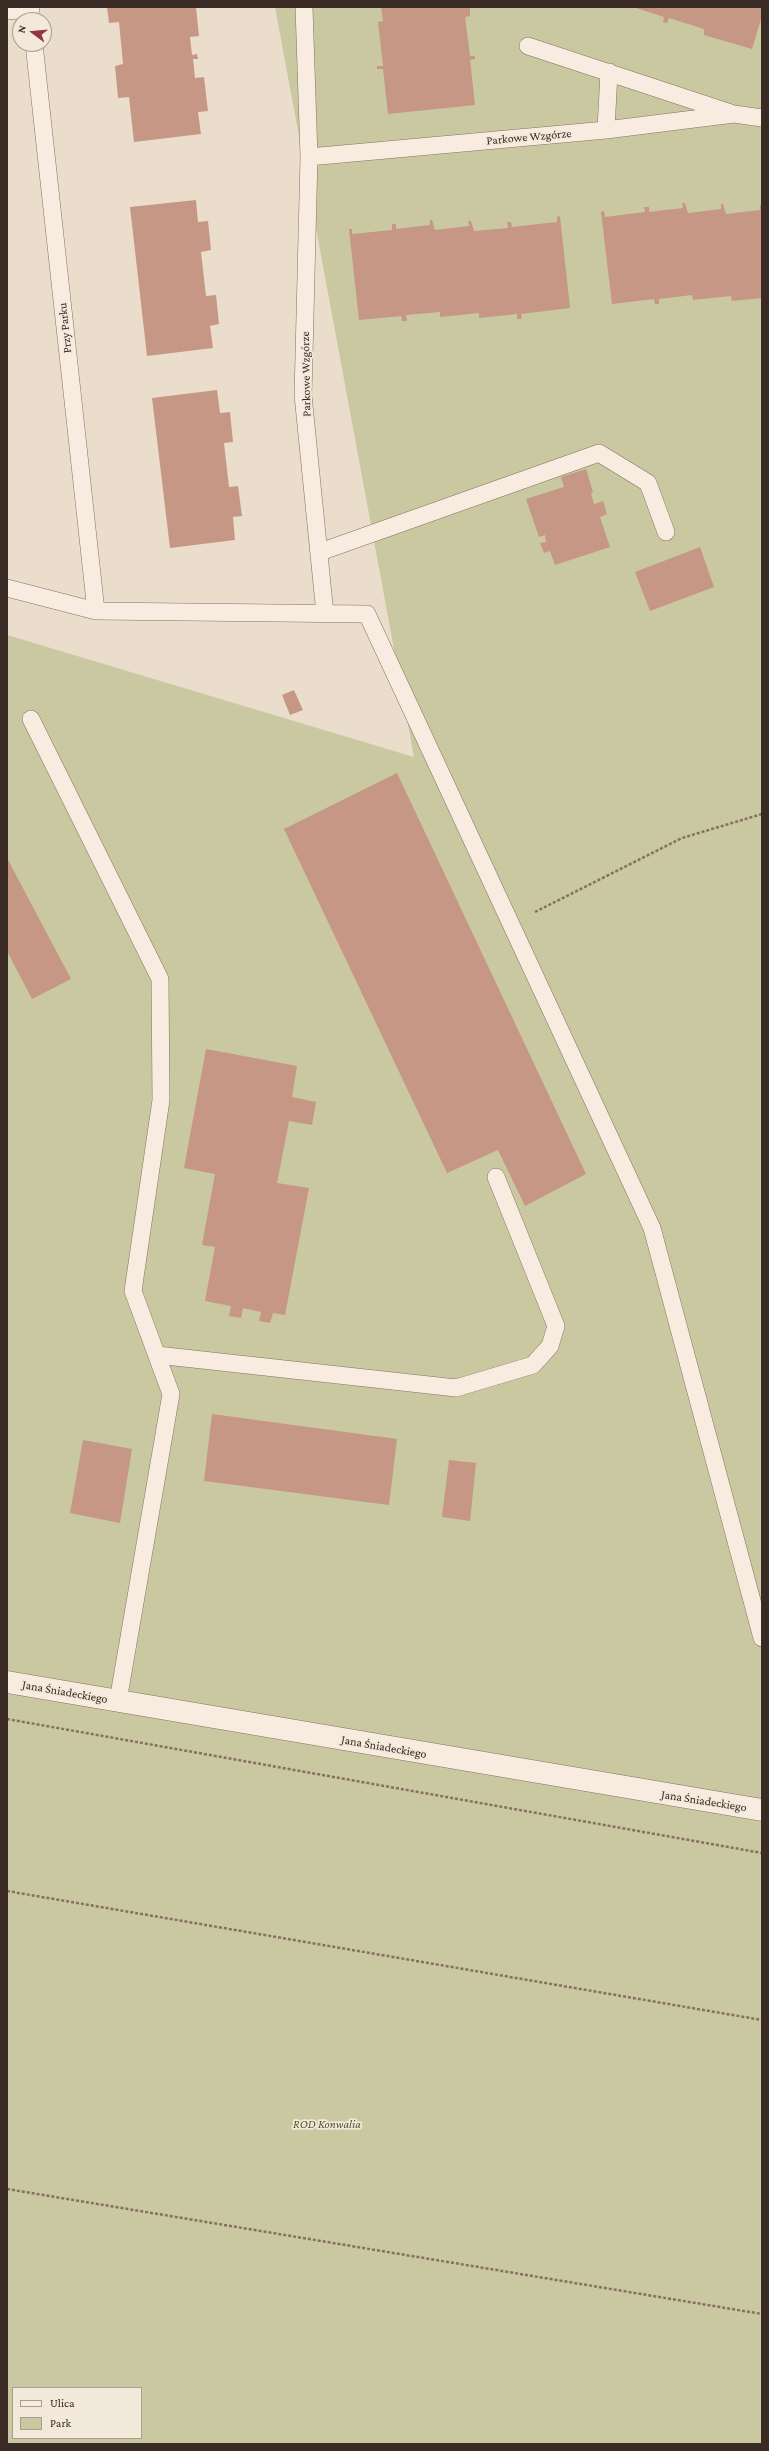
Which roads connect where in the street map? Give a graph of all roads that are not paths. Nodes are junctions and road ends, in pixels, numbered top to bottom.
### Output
1 (304, 7) edge
2 (7, 11) edge
3 (31, 12) edge
4 (528, 46) dead end
5 (35, 52) edge
6 (609, 72) junction
7 (734, 114) junction
8 (762, 118) edge
9 (606, 130) junction
10 (309, 157) junction
11 (666, 532) dead end
12 (320, 552) junction
13 (7, 588) edge
14 (96, 611) junction
15 (325, 614) junction
16 (31, 719) dead end
17 (496, 1177) dead end
18 (157, 1355) junction
19 (762, 1638) edge
20 (7, 1682) edge
21 (118, 1701) junction
22 (762, 1810) edge

1 - 10 lane, Parkowe Wzgórze
2 - 3 lane
4 - 6 lane, Parkowe Wzgórze
5 - 14 lane, Przy Parku
6 - 7 lane, Parkowe Wzgórze
6 - 9 lane
7 - 8 lane, Parkowe Wzgórze
7 - 9 lane, Parkowe Wzgórze
9 - 10 lane, Parkowe Wzgórze
10 - 12 lane, Parkowe Wzgórze
11 - 12 lane
12 - 15 lane, Parkowe Wzgórze
13 - 14 lane
14 - 15 lane
15 - 19 lane
16 - 18 lane
17 - 18 lane
18 - 21 lane
20 - 21 street, Jana Śniadeckiego
21 - 22 street, Jana Śniadeckiego

